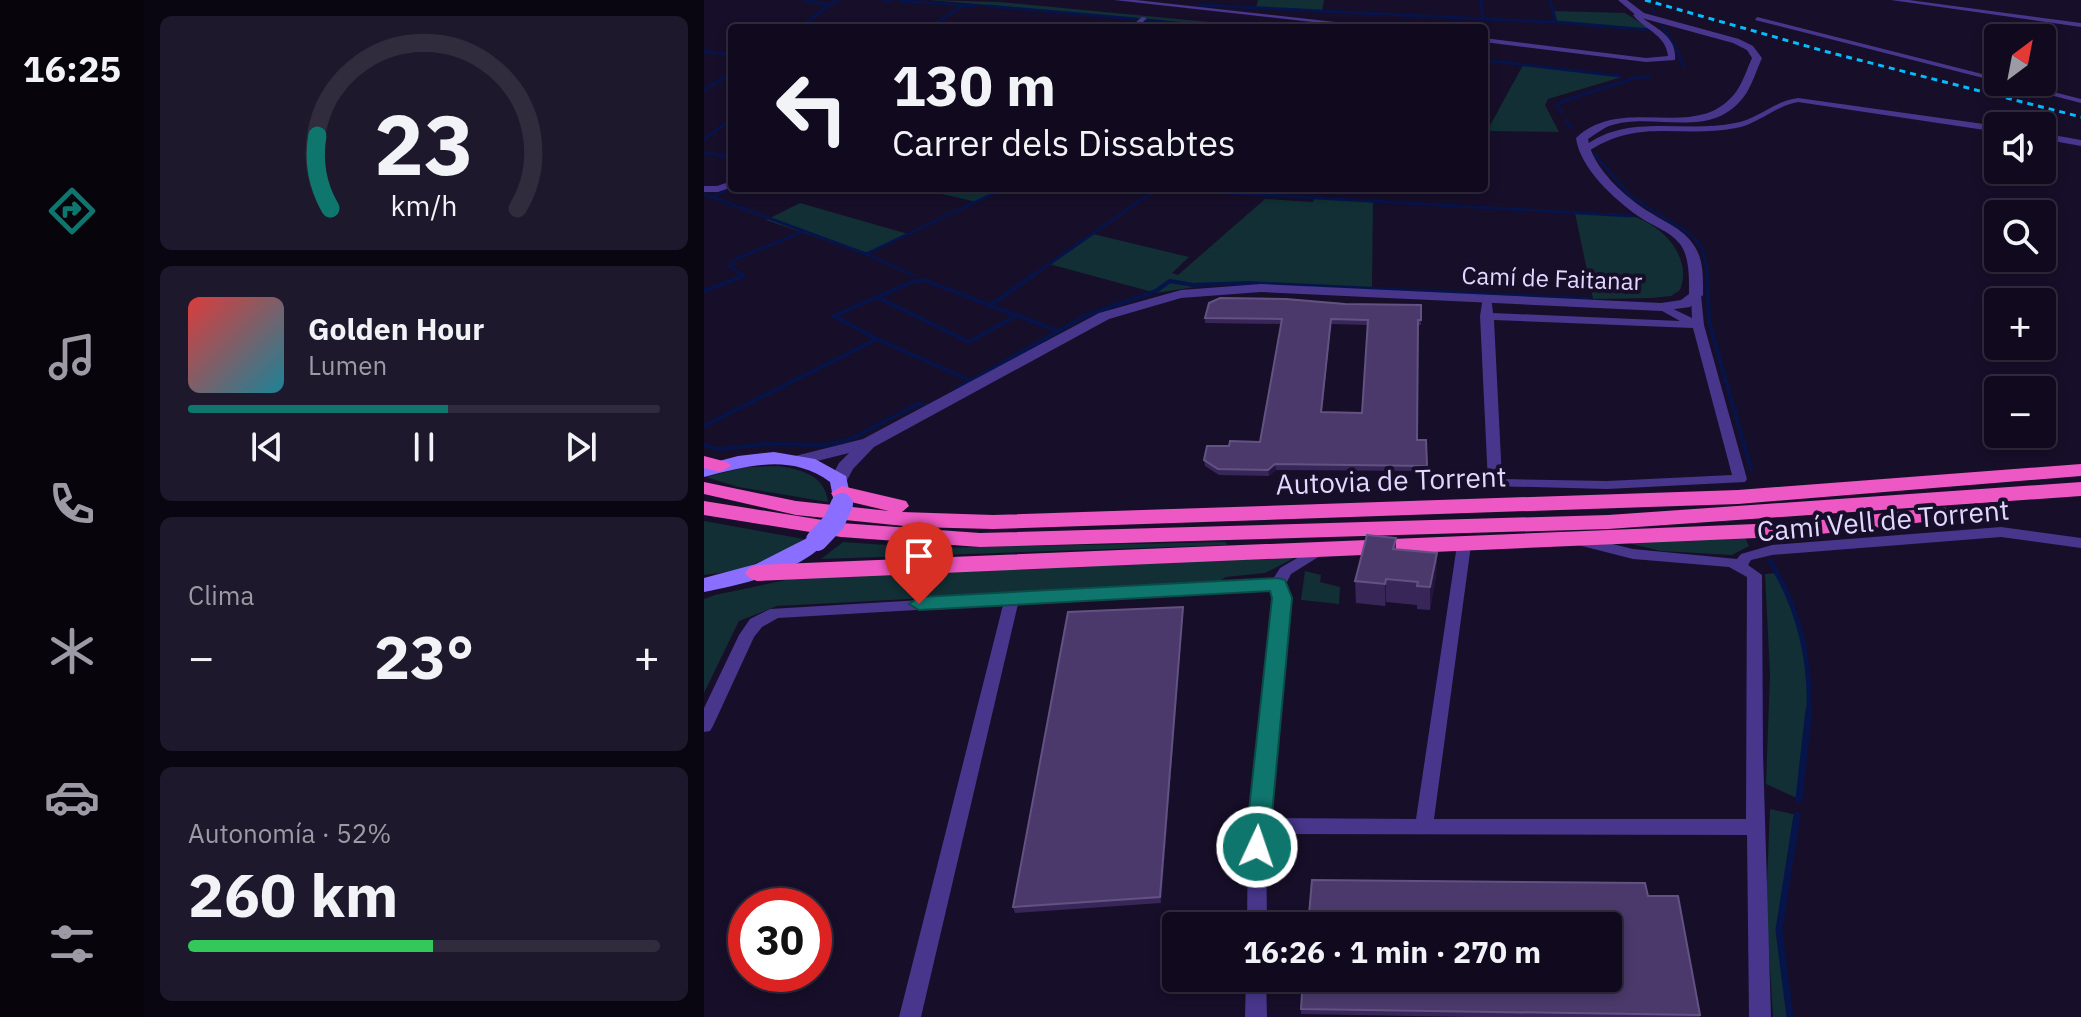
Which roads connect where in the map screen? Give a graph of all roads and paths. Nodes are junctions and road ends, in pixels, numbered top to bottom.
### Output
1 (1117, 0) edge
2 (1620, 0) edge
3 (1894, 0) edge
4 (1161, 4) junction
5 (1252, 4) dead end
6 (1639, 14) junction
7 (1144, 18) dead end
8 (1757, 19) dead end
9 (1137, 24) edge
10 (1348, 24) edge
11 (2081, 25) edge
12 (1488, 40) edge
13 (1984, 76) edge
14 (2056, 95) edge
15 (2081, 101) edge
16 (1984, 127) edge
17 (2056, 139) edge
18 (2081, 143) edge
19 (1583, 151) junction
20 (728, 185) edge
21 (704, 189) edge
22 (1696, 295) junction
23 (1487, 299) junction
24 (1661, 307) junction
25 (1486, 316) junction
26 (1698, 325) junction
27 (869, 443) junction
28 (801, 460) junction
29 (709, 466) edge
30 (2081, 470) edge
31 (704, 488) edge
32 (2081, 489) edge
33 (841, 492) junction
34 (2081, 496) edge
35 (1579, 504) junction
36 (704, 508) edge
37 (1571, 539) junction
38 (2081, 543) edge
39 (1464, 545) junction
40 (1325, 547) junction
41 (1740, 565) junction
42 (757, 573) junction
43 (1278, 584) junction
44 (704, 585) edge
45 (1012, 599) junction
46 (704, 726) edge
47 (1424, 824) junction
48 (1257, 826) junction
49 (1757, 827) junction
50 (1257, 912) edge
51 (1256, 992) edge
52 (910, 1017) edge
53 (1256, 1017) edge
54 (1760, 1017) edge

1 - 4 street
2 - 6 street
3 - 11 street
4 - 5 street
4 - 10 street
6 - 12 street
6 - 19 street
7 - 9 street
8 - 13 street
14 - 15 street
16 - 19 street
17 - 18 street
19 - 22 street
20 - 21 street
22 - 24 street, Camí de Faitanar
22 - 26 street
23 - 24 street, Camí de Faitanar
23 - 25 street
23 - 27 street, Camí de Faitanar
24 - 26 street
25 - 26 street, Camí de Faitanar
25 - 26 street
27 - 28 street, Camí de Faitanar
27 - 33 street, Camí de Faitanar
28 - 29 main road
28 - 33 main road
30 - 35 highway, Autovia de Torrent
31 - 35 highway, Autovia de Torrent
32 - 36 highway, Autovia de Torrent
33 - 35 highway
33 - 42 main road, bridge
34 - 37 highway
37 - 39 highway
37 - 41 street
38 - 41 street, Camí Vell de Torrent
39 - 40 highway
39 - 47 street
40 - 42 highway
40 - 43 street
41 - 49 street
42 - 44 main road
43 - 45 street
43 - 48 street
45 - 46 street
45 - 52 street
47 - 48 street
47 - 49 street
48 - 50 street
49 - 54 street
51 - 53 street

